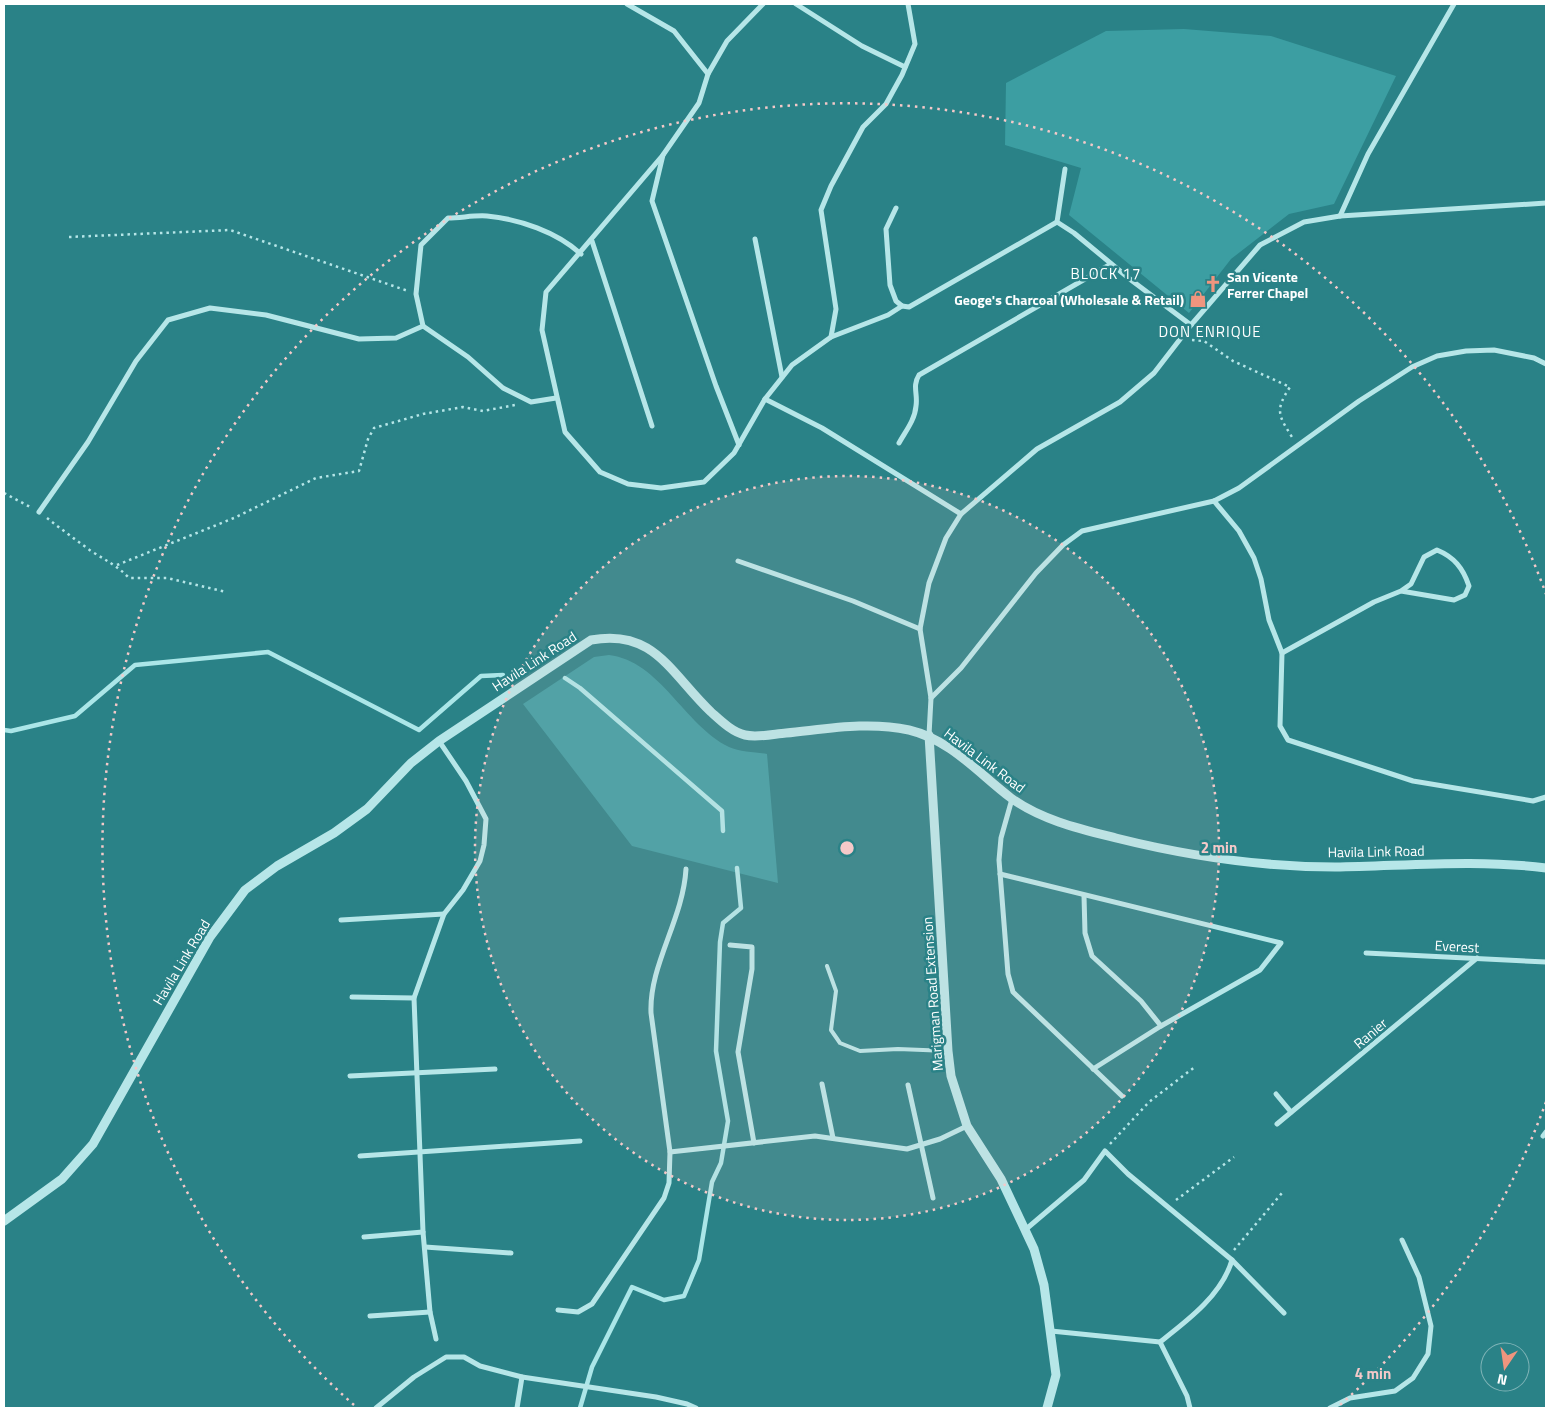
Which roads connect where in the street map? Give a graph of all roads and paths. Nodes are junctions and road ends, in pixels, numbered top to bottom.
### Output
1 (627, 4) edge
2 (763, 4) edge
3 (796, 4) edge
4 (908, 4) edge
5 (1454, 4) edge
6 (905, 67) junction
7 (708, 74) junction
8 (663, 155) junction
9 (1065, 169) dead end
10 (1546, 203) edge
11 (896, 208) dead end
12 (1340, 216) junction
13 (1057, 222) junction
14 (69, 237) dead end
15 (755, 239) dead end
16 (592, 241) junction
17 (580, 254) junction
18 (1111, 264) junction
19 (416, 294) junction
20 (902, 306) junction
21 (1191, 325) junction
22 (423, 326) junction
23 (830, 337) junction
24 (1180, 339) junction
25 (1546, 364) edge
26 (782, 377) junction
27 (556, 398) junction
28 (765, 399) junction
29 (531, 402) junction
30 (652, 426) dead end
31 (898, 443) dead end
32 (739, 445) junction
33 (1298, 446) junction
34 (4, 493) edge
35 (1214, 500) junction
36 (39, 512) junction
37 (960, 514) junction
38 (738, 561) dead end
39 (117, 565) junction
40 (226, 592) dead end
41 (1401, 592) junction
42 (920, 629) junction
43 (1282, 654) junction
44 (931, 698) junction
45 (929, 735) junction
46 (439, 741) junction
47 (1546, 797) edge
48 (1012, 799) junction
49 (1546, 868) edge
50 (686, 869) dead end
51 (1000, 874) junction
52 (1084, 896) junction
53 (444, 914) junction
54 (341, 920) dead end
55 (730, 945) dead end
56 (1366, 952) dead end
57 (1477, 958) junction
58 (1546, 962) edge
59 (827, 966) dead end
60 (352, 997) dead end
61 (414, 998) junction
62 (1161, 1026) junction
63 (948, 1051) junction
64 (1196, 1066) dead end
65 (495, 1068) dead end
66 (1093, 1069) junction
67 (418, 1074) junction
68 (350, 1076) dead end
69 (822, 1084) dead end
70 (908, 1085) dead end
71 (1276, 1094) dead end
72 (1122, 1096) dead end
73 (1291, 1112) junction
74 (1277, 1124) dead end
75 (967, 1126) junction
76 (833, 1138) junction
77 (580, 1141) dead end
78 (754, 1143) junction
79 (921, 1146) junction
80 (1105, 1151) junction
81 (670, 1152) junction
82 (421, 1153) junction
83 (360, 1156) dead end
84 (1234, 1156) dead end
85 (1282, 1193) dead end
86 (933, 1198) dead end
87 (1167, 1207) junction
88 (4, 1222) edge
89 (1025, 1230) junction
90 (423, 1232) junction
91 (364, 1237) dead end
92 (1402, 1240) dead end
93 (425, 1247) junction
94 (511, 1253) dead end
95 (1230, 1259) junction
96 (558, 1310) dead end
97 (430, 1312) junction
98 (1284, 1313) dead end
99 (370, 1316) dead end
100 (1051, 1331) junction
101 (436, 1339) dead end
102 (1160, 1342) junction
103 (522, 1377) junction
104 (376, 1408) edge
105 (517, 1408) edge
106 (696, 1408) edge
107 (1047, 1408) edge
108 (1190, 1408) edge
109 (1333, 1408) edge

1 - 7 street
2 - 7 street
3 - 6 street
4 - 6 street
5 - 12 street
6 - 23 street
7 - 8 street
8 - 16 street
8 - 32 street
9 - 13 street
10 - 12 street
11 - 20 street
12 - 21 street
13 - 18 street
13 - 20 street
14 - 19 path
15 - 26 street
16 - 17 street
16 - 30 street
17 - 19 street
17 - 27 street
18 - 21 street
18 - 31 street
19 - 22 street
20 - 23 street
21 - 24 street
22 - 29 street
22 - 36 street
23 - 26 street
24 - 33 path
24 - 37 street
25 - 33 street
26 - 28 street
27 - 29 street
27 - 32 street
28 - 32 street
28 - 37 street
29 - 39 path
33 - 35 street
34 - 36 path
35 - 43 street
35 - 44 street
36 - 39 path
37 - 42 street
38 - 42 street
39 - 40 path
41 - 41 street
41 - 43 street
42 - 44 street
43 - 47 street
44 - 45 street
45 - 46 street, Havila Link Road
45 - 48 street, Havila Link Road
45 - 63 street, Marigman Road Extension
46 - 53 street
46 - 88 street, Havila Link Road
48 - 49 street, Havila Link Road
48 - 51 street
50 - 81 street
51 - 52 street
51 - 66 street
52 - 62 street
52 - 62 street
53 - 54 street
53 - 61 street
55 - 78 street
56 - 57 street, Everest
57 - 58 street, Everest
57 - 73 street, Ranier
59 - 63 lane
60 - 61 street
61 - 67 street
62 - 66 street
63 - 75 street, Marigman Road Extension
64 - 80 path
65 - 67 street
66 - 72 street
67 - 68 street
67 - 82 street
69 - 76 street
70 - 79 street
71 - 73 street
73 - 74 street, Ranier
75 - 79 street
75 - 89 street, Marigman Road Extension
76 - 78 street
76 - 79 street
77 - 82 street
78 - 81 street
79 - 86 street
80 - 87 street
80 - 89 street
81 - 96 street
82 - 83 street
82 - 90 street
84 - 87 path
85 - 95 path
87 - 95 street
89 - 100 street, Marigman Road Extension
90 - 91 street
90 - 93 street
92 - 109 street
93 - 94 street
93 - 97 street
95 - 98 street
95 - 102 street
97 - 99 street
97 - 101 street
100 - 102 street
100 - 107 street, Marigman Road Extension
102 - 108 street
103 - 104 street
103 - 105 street
103 - 106 street

